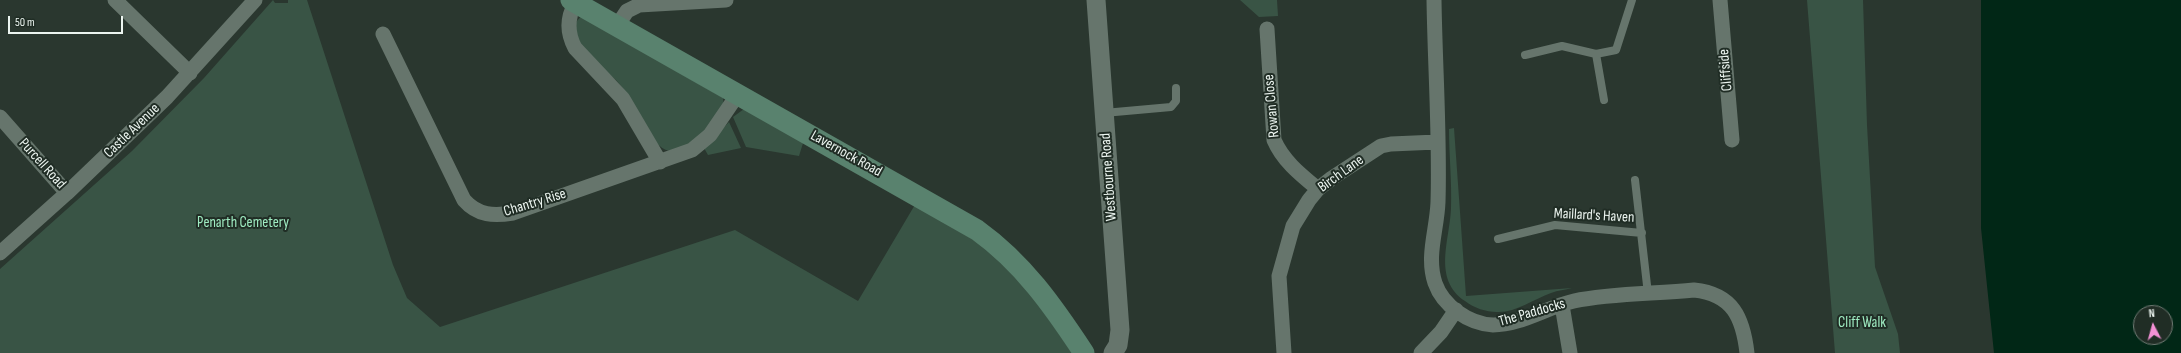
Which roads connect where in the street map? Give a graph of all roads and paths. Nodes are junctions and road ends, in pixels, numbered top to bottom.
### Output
1 (115, 0) edge
2 (256, 0) edge
3 (726, 0) edge
4 (1096, 0) edge
5 (1434, 0) edge
6 (1632, 0) edge
7 (1720, 0) edge
8 (573, 1) edge
9 (617, 26) junction
10 (1267, 29) dead end
11 (383, 34) dead end
12 (1596, 54) junction
13 (1525, 55) dead end
14 (190, 73) junction
15 (1176, 88) dead end
16 (738, 94) junction
17 (1604, 100) dead end
18 (1104, 113) junction
19 (0, 117) edge
20 (1732, 140) dead end
21 (1437, 142) junction
22 (660, 162) junction
23 (1635, 180) dead end
24 (1318, 189) junction
25 (67, 193) junction
26 (1642, 233) junction
27 (1498, 240) dead end
28 (0, 254) edge
29 (1648, 294) junction
30 (1562, 305) junction
31 (1456, 310) junction
32 (1084, 353) edge
33 (1113, 353) edge
34 (1284, 353) edge
35 (1421, 353) edge
36 (1570, 353) edge
37 (1746, 353) edge

1 - 14 street
2 - 14 street, Castle Avenue
3 - 9 street
4 - 18 street, Westbourne Road
5 - 21 street, The Paddocks
6 - 12 lane
7 - 20 street, Cliffside
8 - 9 main road, Lavernock Road
8 - 22 street
9 - 16 main road, Lavernock Road
10 - 24 street, Rowan Close
11 - 22 street, Chantry Rise
12 - 13 lane
12 - 17 lane
14 - 25 street, Castle Avenue
15 - 18 lane
16 - 22 street, Chantry Rise
16 - 32 main road, Lavernock Road
18 - 33 street, Westbourne Road
19 - 25 street, Purcell Road
21 - 24 street, Birch Lane
21 - 31 street, The Paddocks
23 - 26 lane, Maillard's Haven
24 - 34 street, Birch Lane
25 - 28 street, Castle Avenue
26 - 27 lane, Maillard's Haven
26 - 29 lane, Maillard's Haven
29 - 30 street, The Paddocks
29 - 37 street, The Paddocks
30 - 31 street, The Paddocks
30 - 36 street
31 - 35 street

